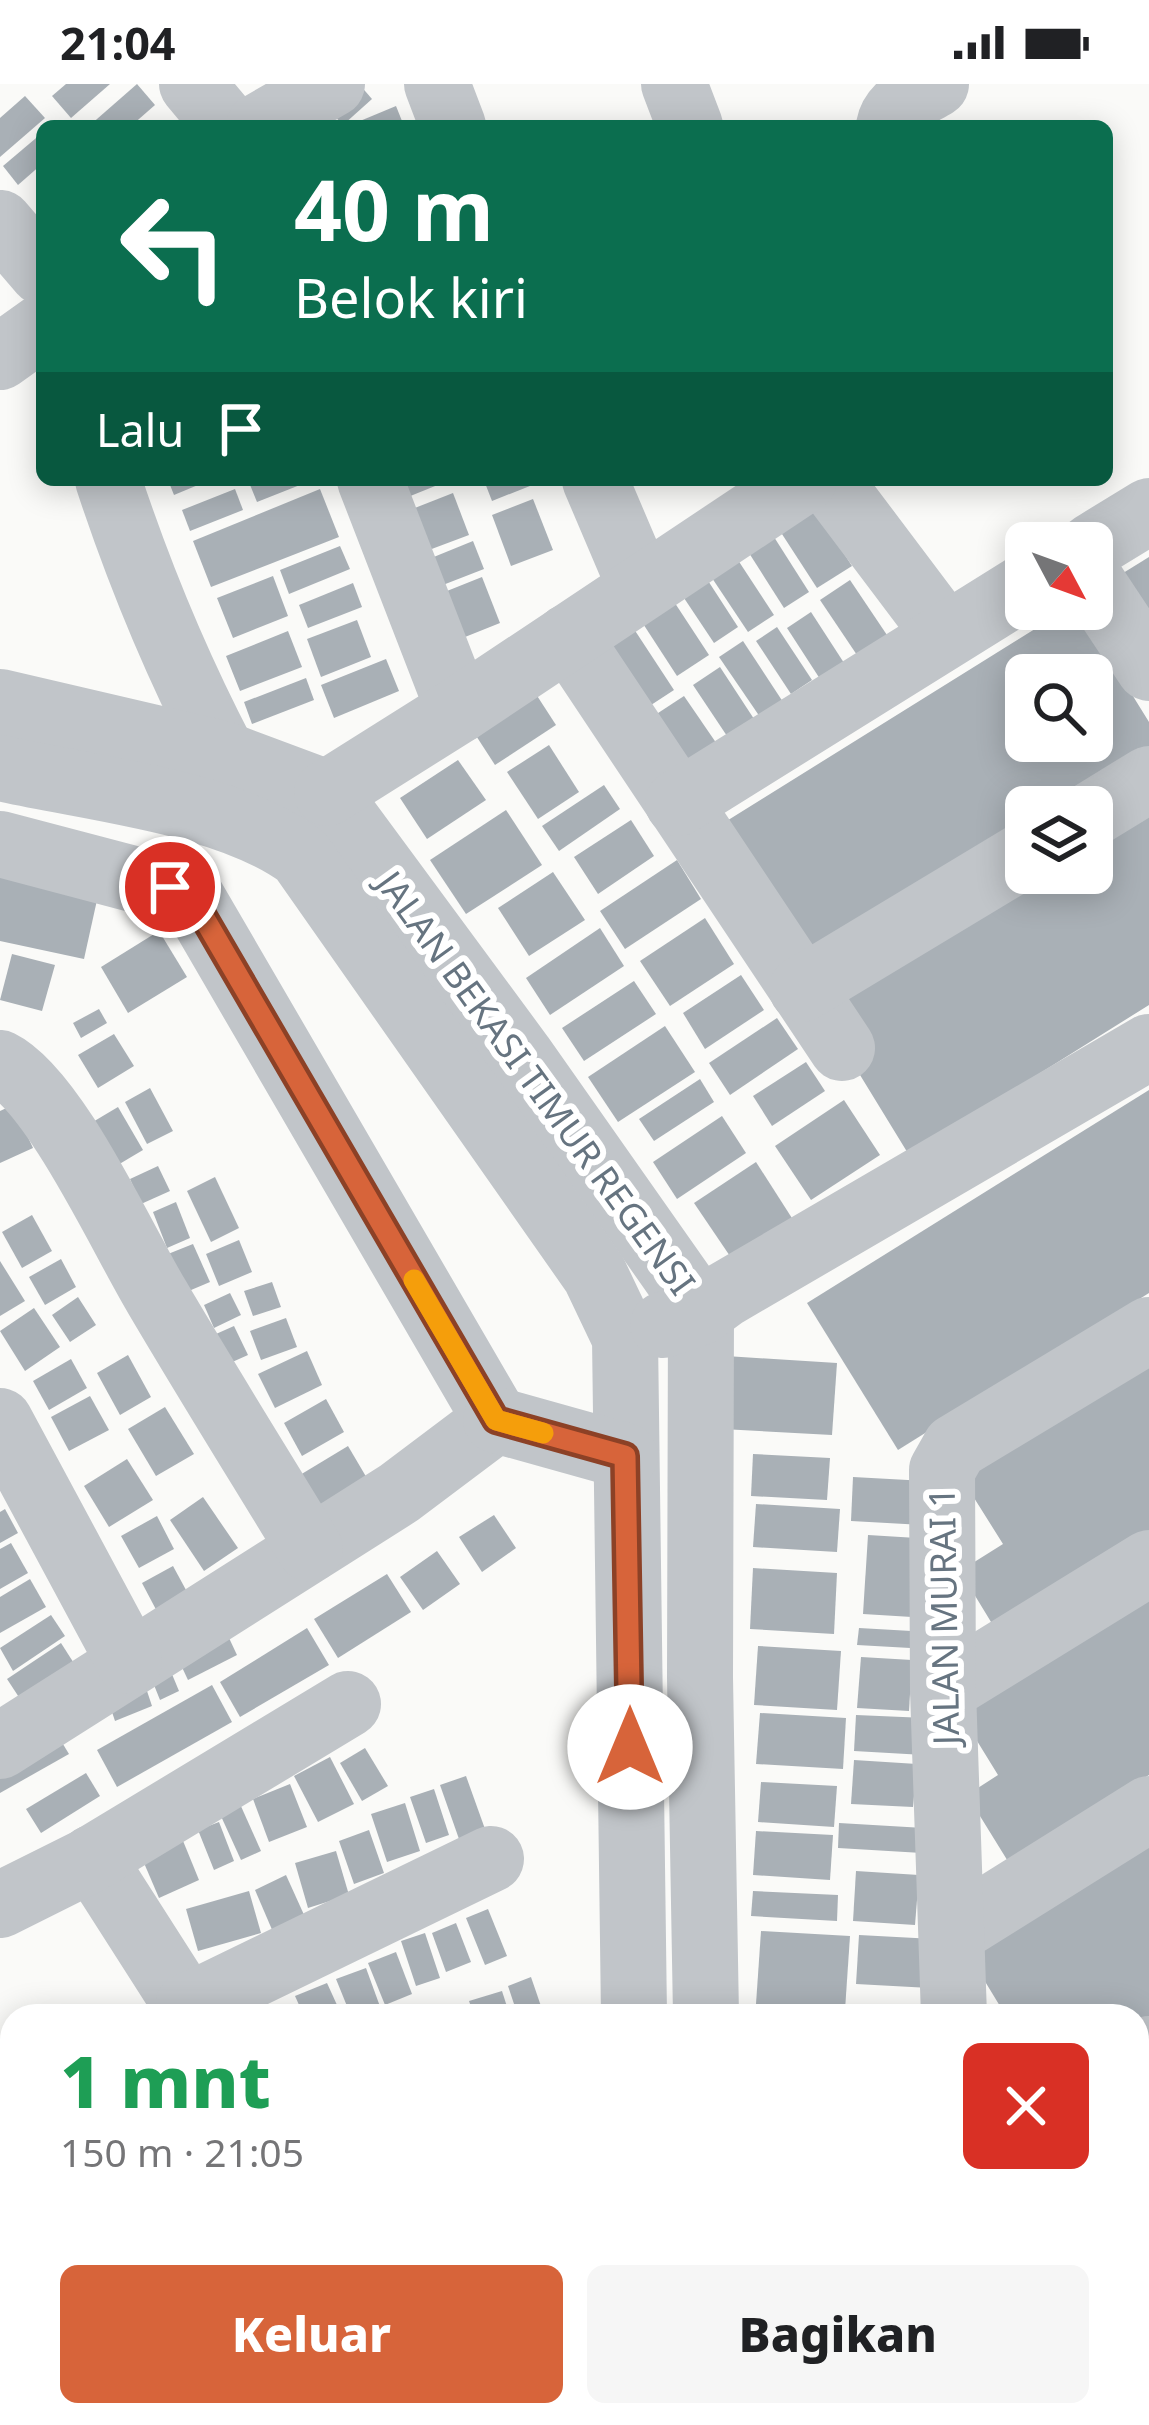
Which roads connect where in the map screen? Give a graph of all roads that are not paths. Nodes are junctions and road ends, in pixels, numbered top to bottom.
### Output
1 (192, 84) edge
2 (332, 84) edge
3 (436, 84) edge
4 (674, 84) edge
5 (936, 84) edge
6 (222, 120) edge
7 (269, 120) edge
8 (451, 120) edge
9 (688, 120) edge
10 (890, 120) edge
11 (0, 223) edge
12 (36, 265) edge
13 (36, 331) edge
14 (0, 357) edge
15 (110, 486) edge
16 (372, 486) edge
17 (598, 486) edge
18 (794, 486) edge
19 (834, 486) edge
20 (1095, 486) edge
21 (1149, 511) edge
22 (1096, 522) edge
23 (1113, 532) edge
24 (641, 589) junction
25 (1005, 598) edge
26 (1113, 614) edge
27 (945, 634) junction
28 (568, 637) junction
29 (1149, 668) edge
30 (0, 702) edge
31 (459, 710) junction
32 (0, 768) edge
33 (1149, 779) edge
34 (216, 784) junction
35 (327, 793) junction
36 (1113, 801) edge
37 (678, 803) junction
38 (0, 844) edge
39 (1005, 867) edge
40 (190, 894) junction
41 (802, 989) junction
42 (1149, 1047) edge
43 (842, 1048) dead end
44 (0, 1063) edge
45 (701, 1312) junction
46 (1149, 1330) edge
47 (626, 1338) junction
48 (496, 1420) junction
49 (0, 1421) edge
50 (625, 1456) junction
51 (310, 1549) junction
52 (1149, 1563) edge
53 (128, 1661) junction
54 (944, 1690) junction
55 (348, 1705) dead end
56 (0, 1746) edge
57 (1149, 1809) edge
58 (92, 1858) junction
59 (491, 1859) dead end
60 (0, 1905) edge
61 (954, 1931) junction
62 (186, 2004) edge
63 (205, 2004) edge
64 (634, 2004) edge
65 (706, 2004) edge
66 (954, 2004) edge

1 - 6 street
2 - 7 street
3 - 8 street
4 - 9 street
5 - 10 street
11 - 12 street
13 - 14 street
15 - 34 street
16 - 31 street
17 - 24 street
18 - 24 street
19 - 27 street
20 - 22 street
21 - 23 street
24 - 28 street
25 - 27 street
26 - 29 street
27 - 37 street
28 - 31 street
28 - 37 street
30 - 34 street, JALAN BEKASI TIMUR REGENSI
31 - 35 street
32 - 34 street, JALAN BEKASI TIMUR REGENSI
33 - 36 street
34 - 35 street, JALAN BEKASI TIMUR REGENSI
34 - 40 street
34 - 47 street, JALAN BEKASI TIMUR REGENSI
35 - 45 street, JALAN BEKASI TIMUR REGENSI
37 - 41 street
38 - 40 street
39 - 41 street
40 - 48 street
41 - 43 street
42 - 45 street
44 - 51 street
45 - 47 street
45 - 65 street, JALAN BEKASI TIMUR REGENSI
46 - 54 street, JALAN MURAI 1
47 - 50 street, JALAN BEKASI TIMUR REGENSI
48 - 50 street
48 - 51 street
49 - 53 street
50 - 64 street, JALAN BEKASI TIMUR REGENSI
51 - 53 street
52 - 54 street
53 - 56 street
54 - 61 street, JALAN MURAI 1
55 - 58 street
57 - 61 street
58 - 60 street
58 - 62 street
59 - 63 street
61 - 66 street, JALAN MURAI 1

